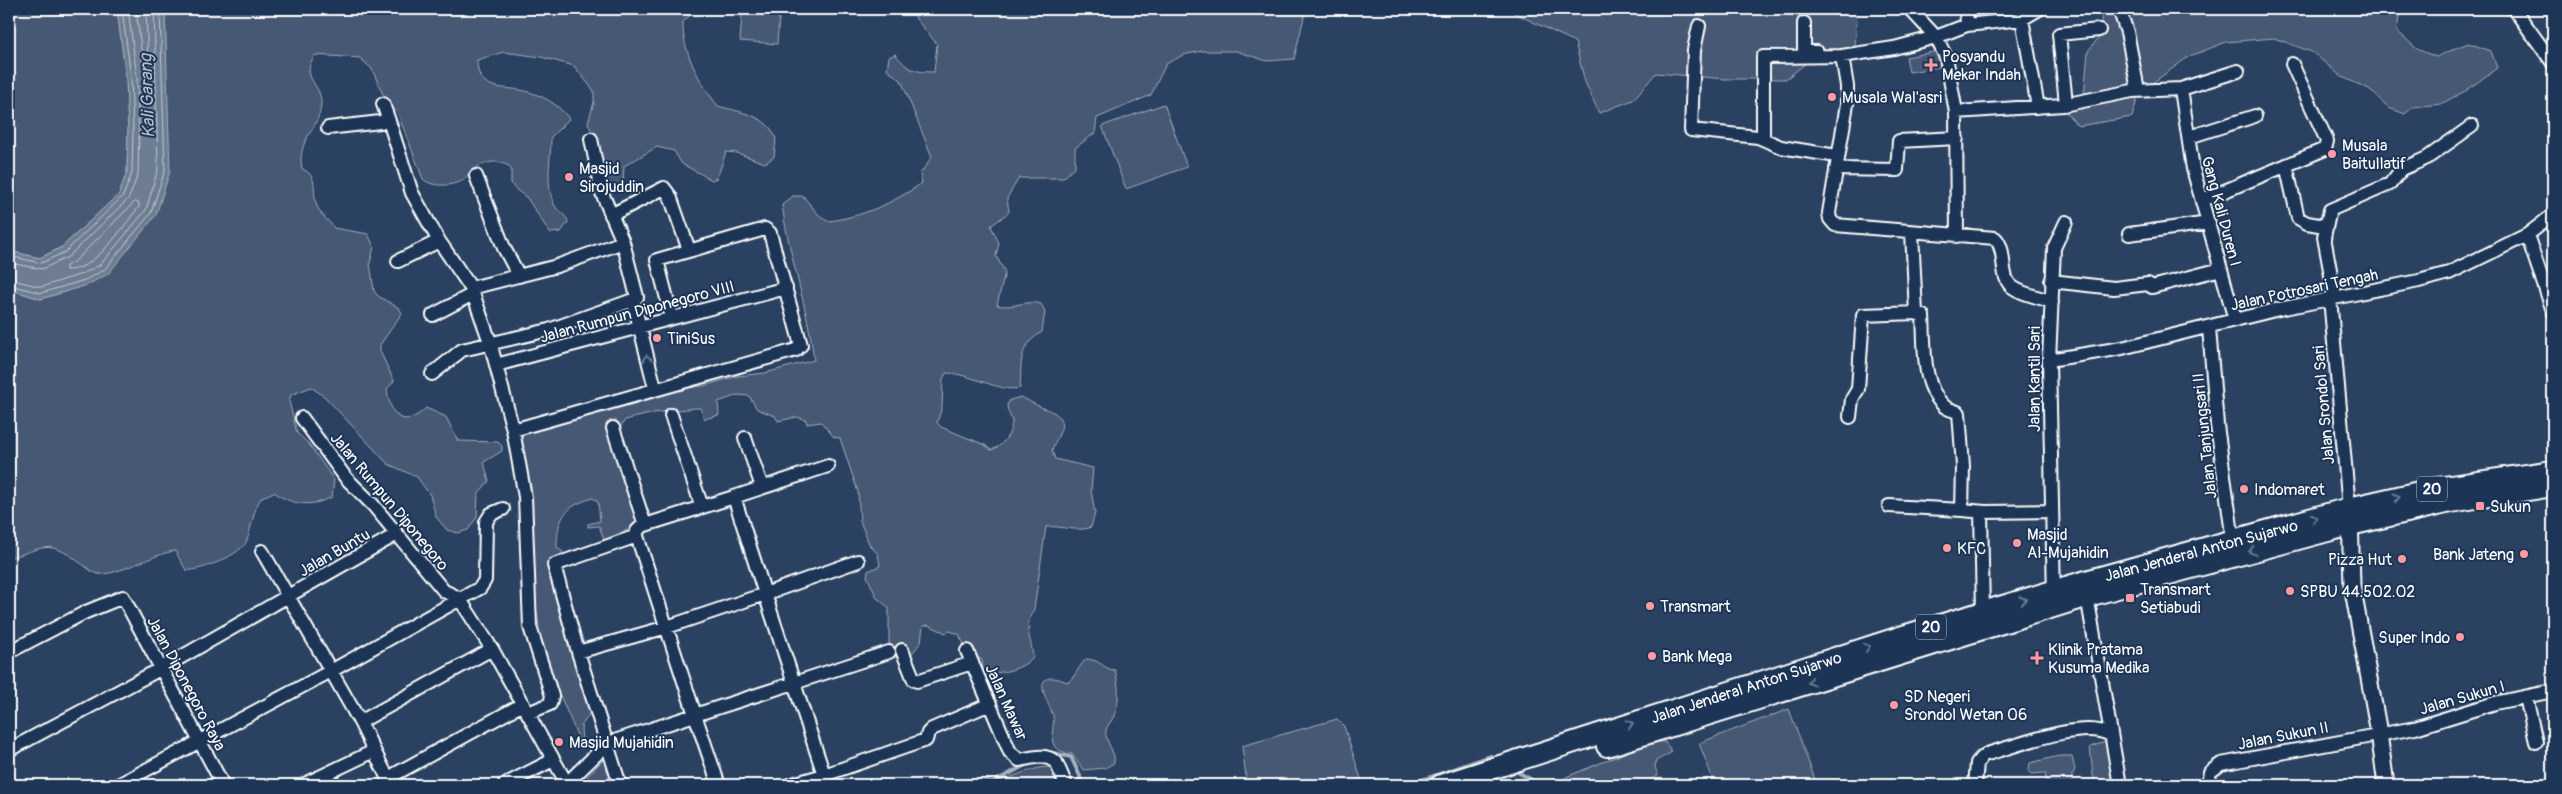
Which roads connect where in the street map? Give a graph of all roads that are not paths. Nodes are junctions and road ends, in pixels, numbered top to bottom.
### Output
1 (1910, 9) edge
2 (1966, 9) edge
3 (2039, 9) edge
4 (2119, 9) edge
5 (2514, 9) edge
6 (2022, 19) junction
7 (1804, 23) dead end
8 (1700, 26) dead end
9 (1967, 26) junction
10 (2099, 30) dead end
11 (1936, 37) junction
12 (1839, 56) junction
13 (2553, 63) edge
14 (2292, 64) dead end
15 (2238, 71) dead end
16 (2177, 88) junction
17 (2138, 90) junction
18 (383, 104) dead end
19 (2066, 104) junction
20 (2038, 107) junction
21 (1956, 112) junction
22 (2255, 116) dead end
23 (389, 120) junction
24 (2472, 126) dead end
25 (328, 128) dead end
26 (2189, 136) junction
27 (1762, 138) junction
28 (1957, 138) junction
29 (591, 139) dead end
30 (1837, 163) junction
31 (2286, 165) junction
32 (476, 176) dead end
33 (2203, 200) junction
34 (611, 215) junction
35 (2553, 215) edge
36 (2066, 222) dead end
37 (2209, 223) junction
38 (2325, 226) junction
39 (1912, 232) junction
40 (2129, 234) dead end
41 (2528, 235) junction
42 (1957, 236) junction
43 (439, 241) junction
44 (623, 242) junction
45 (689, 250) junction
46 (398, 261) dead end
47 (2221, 269) junction
48 (519, 276) junction
49 (2052, 282) junction
50 (786, 288) junction
51 (472, 291) junction
52 (2332, 298) junction
53 (633, 300) junction
54 (2052, 302) junction
55 (2553, 311) edge
56 (1916, 313) junction
57 (433, 316) dead end
58 (672, 318) junction
59 (2235, 320) junction
60 (640, 327) junction
61 (2209, 328) junction
62 (490, 342) junction
63 (2049, 360) junction
64 (496, 365) junction
65 (432, 374) dead end
66 (655, 388) junction
67 (671, 415) dead end
68 (1850, 417) dead end
69 (302, 418) dead end
70 (613, 428) dead end
71 (512, 430) junction
72 (745, 438) dead end
73 (828, 466) dead end
74 (2553, 471) edge
75 (2553, 486) edge
76 (762, 487) junction
77 (734, 496) junction
78 (1889, 506) dead end
79 (702, 507) junction
80 (503, 509) dead end
81 (1962, 510) junction
82 (2051, 511) junction
83 (1981, 512) junction
84 (2350, 517) junction
85 (645, 525) junction
86 (398, 534) junction
87 (637, 536) junction
88 (2233, 541) junction
89 (262, 551) dead end
90 (858, 561) dead end
91 (765, 594) junction
92 (2087, 596) junction
93 (288, 598) junction
94 (459, 598) junction
95 (2054, 598) junction
96 (1983, 612) junction
97 (667, 627) junction
98 (1943, 632) junction
99 (492, 649) junction
100 (902, 650) dead end
101 (9, 652) edge
102 (578, 652) junction
103 (889, 652) dead end
104 (159, 670) junction
105 (331, 671) junction
106 (794, 683) junction
107 (2553, 691) edge
108 (2526, 697) junction
109 (990, 704) junction
110 (526, 709) junction
111 (694, 714) junction
112 (360, 722) junction
113 (2379, 733) junction
114 (2110, 735) junction
115 (197, 742) junction
116 (2536, 742) dead end
117 (608, 743) junction
118 (9, 750) edge
119 (374, 750) junction
120 (553, 760) junction
121 (1519, 767) junction
122 (824, 775) junction
123 (389, 782) edge
124 (219, 784) edge
125 (566, 784) edge
126 (118, 785) edge
127 (303, 785) edge
128 (504, 785) edge
129 (620, 785) edge
130 (719, 785) edge
131 (788, 785) edge
132 (1066, 785) edge
133 (1441, 785) edge
134 (1484, 785) edge
135 (1976, 785) edge
136 (2120, 785) edge
137 (2208, 785) edge
138 (2386, 785) edge

1 - 11 street
2 - 9 street
3 - 6 street
4 - 17 street
5 - 13 street
6 - 9 street
6 - 20 street
7 - 12 street
8 - 27 street
9 - 11 street
10 - 19 street
11 - 12 street
11 - 21 street
12 - 27 street
12 - 30 street
14 - 31 street
15 - 16 street
16 - 17 street
16 - 26 street, Gang Kali Duren I
17 - 19 street
18 - 23 street
19 - 20 street
20 - 21 street
21 - 28 street
22 - 26 street
23 - 25 street
23 - 43 street
24 - 38 street
26 - 33 street, Gang Kali Duren I
27 - 30 street
28 - 30 street
28 - 42 street
29 - 34 street
30 - 39 street
31 - 33 street
31 - 38 street
32 - 48 street
33 - 37 street, Gang Kali Duren I
34 - 44 street
34 - 45 street
35 - 41 street, Jalan Potrosari Tengah
36 - 49 street, Jalan Kantil Sari
37 - 40 street
37 - 47 street, Gang Kali Duren I
38 - 52 street, Jalan Srondol Sari
39 - 42 street
39 - 56 street
41 - 52 street, Jalan Potrosari Tengah
41 - 55 street
42 - 54 street
43 - 46 street
43 - 51 street
44 - 48 street
44 - 53 street
45 - 50 street
45 - 58 street
47 - 49 street
47 - 59 street, Gang Kali Duren I
48 - 51 street
49 - 54 street, Jalan Kantil Sari
50 - 58 street, Jalan Rumpun Diponegoro VIII
50 - 66 street
51 - 57 street
51 - 62 street
52 - 59 street, Jalan Potrosari Tengah
52 - 84 street, Jalan Srondol Sari
53 - 60 street
53 - 62 street
54 - 63 street, Jalan Kantil Sari
56 - 68 street
56 - 81 street
58 - 60 street, Jalan Rumpun Diponegoro VIII
59 - 61 street, Jalan Potrosari Tengah
60 - 64 street, Jalan Rumpun Diponegoro VIII
66 -> 60 street
61 - 63 street, Jalan Potrosari Tengah
61 - 88 street, Jalan Tanjungsari II
62 - 64 street
62 - 65 street
63 - 82 street, Jalan Kantil Sari
64 - 71 street
66 - 71 street
67 - 79 street
69 - 86 street, Jalan Rumpun Diponegoro
70 - 85 street
71 - 110 street
72 - 76 street
73 - 76 street
84 -> 74 highway, 20
75 - 84 highway, 20
76 - 77 street
77 - 79 street
77 - 91 street
78 - 81 street
79 - 85 street
80 - 94 street
81 - 83 street
82 - 83 street
82 - 95 street, Jalan Kantil Sari
83 - 96 street
88 -> 84 highway, Jalan Jenderal Anton Sujarwo / 20
84 -> 92 highway, Jalan Jenderal Anton Sujarwo / 20
84 - 113 street
85 - 87 street
86 - 93 street, Jalan Buntu
86 - 94 street, Jalan Rumpun Diponegoro
87 - 97 street
87 - 102 street
88 - 95 highway, Jalan Jenderal Anton Sujarwo / 20
89 - 93 street
90 - 91 street
91 - 97 street
91 - 106 street
92 - 95 highway, Jalan Jenderal Anton Sujarwo / 20
92 - 114 street
93 - 104 street, Jalan Buntu
93 - 105 street
94 - 99 street, Jalan Rumpun Diponegoro
94 - 105 street
96 -> 95 highway, Jalan Jenderal Anton Sujarwo / 20
95 - 98 highway, Jalan Jenderal Anton Sujarwo / 20
96 - 98 highway, Jalan Jenderal Anton Sujarwo / 20
97 - 102 street
97 - 111 street
98 - 121 highway, Jalan Jenderal Anton Sujarwo / 20
99 - 110 street, Jalan Rumpun Diponegoro
99 - 112 street
100 - 109 street, Jalan Mawar
101 - 104 street, Jalan Diponegoro Raya
102 - 117 street
103 - 106 street
104 - 115 street, Jalan Diponegoro Raya
104 - 118 street, Jalan Buntu
105 - 112 street
105 - 115 street
106 - 111 street
106 - 122 street
107 - 108 street, Jalan Sukun I
108 - 113 street, Jalan Sukun I
108 - 116 street
109 - 122 street
109 - 132 street, Jalan Mawar
110 - 120 street, Jalan Rumpun Diponegoro
110 - 123 street
111 - 117 street
111 - 130 street
112 - 119 street
113 - 137 street, Jalan Sukun II
113 - 138 street
114 - 135 street
114 - 136 street
115 - 124 street, Jalan Diponegoro Raya
115 - 126 street
117 - 125 street, Jalan Rumpun Diponegoro
117 - 129 street
119 - 123 street
119 - 127 street
120 - 125 street, Jalan Rumpun Diponegoro
120 - 128 street
121 - 133 highway, Jalan Jenderal Anton Sujarwo / 20
121 - 134 highway, Jalan Jenderal Anton Sujarwo / 20
122 - 131 street

